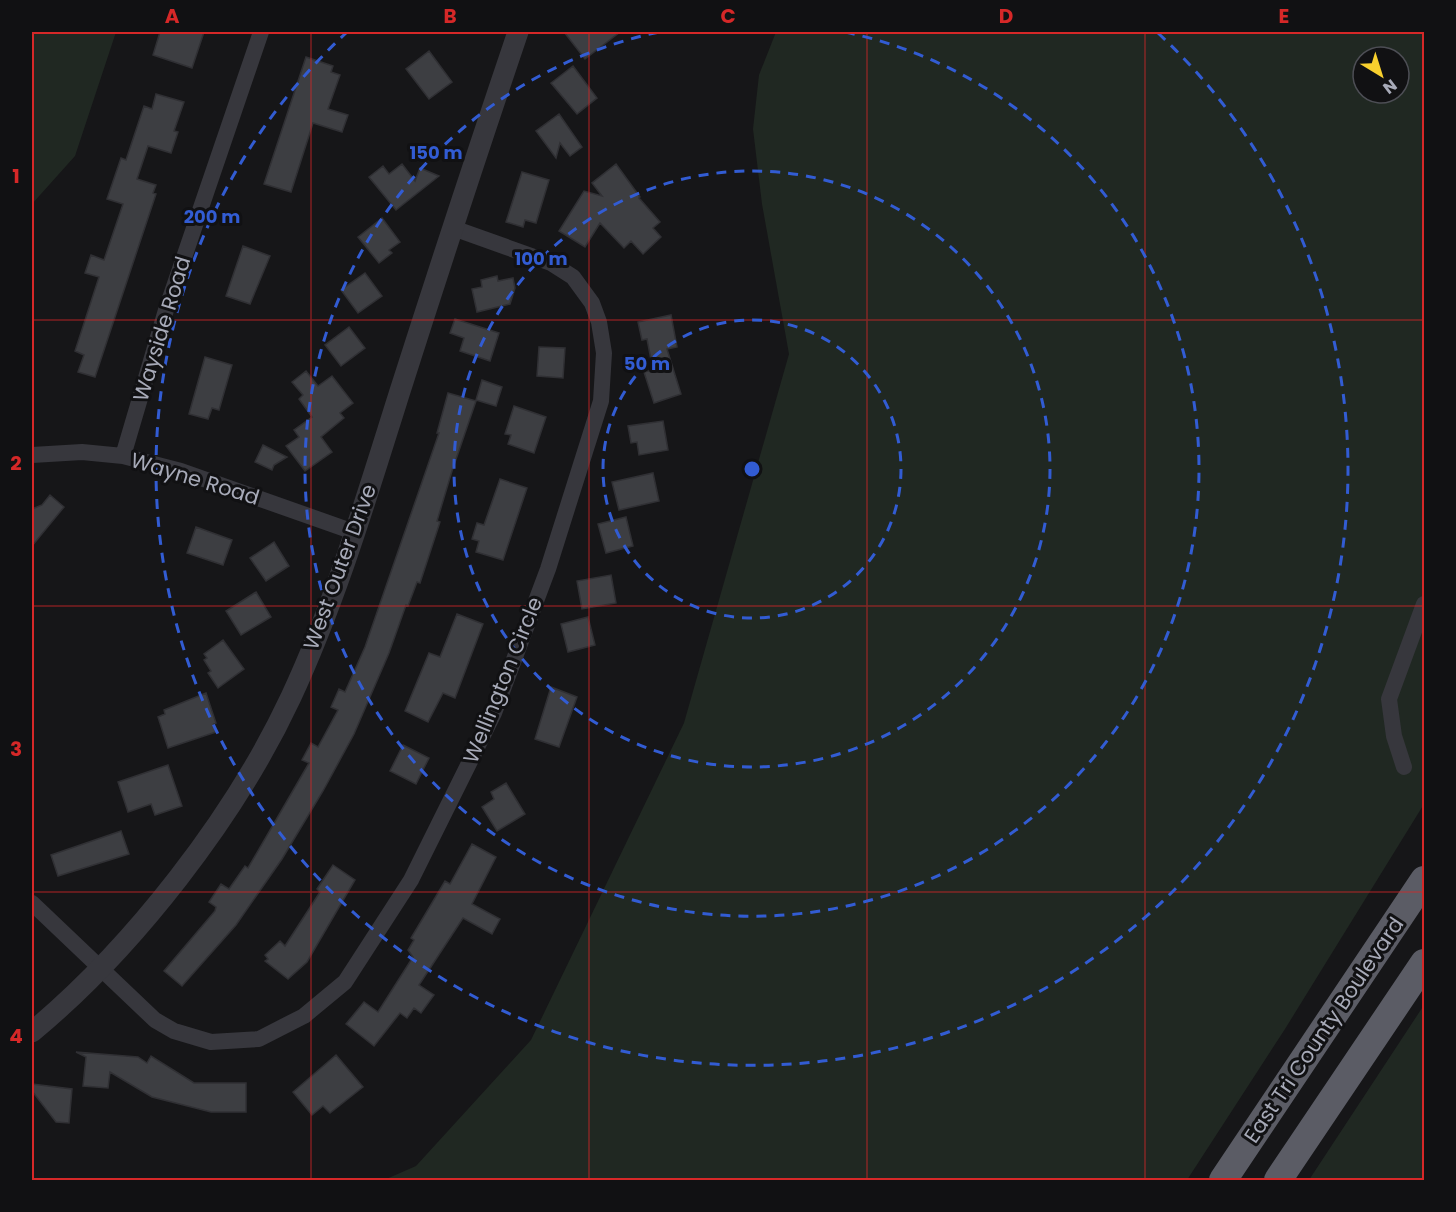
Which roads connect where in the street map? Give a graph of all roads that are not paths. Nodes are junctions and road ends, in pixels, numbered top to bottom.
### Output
1 (261, 32) edge
2 (518, 32) edge
3 (453, 228) junction
4 (32, 455) edge
5 (123, 456) junction
6 (354, 532) junction
7 (1425, 604) edge
8 (1404, 766) dead end
9 (1425, 880) edge
10 (32, 903) edge
11 (1425, 963) edge
12 (99, 968) junction
13 (32, 1032) edge
14 (1224, 1180) edge
15 (1278, 1180) edge

1 - 5 street, Wayside Road
2 - 3 street, West Outer Drive
3 - 6 street, West Outer Drive
3 - 12 street, Wellington Circle
4 - 5 street, Wayne Road
5 - 6 street, Wayne Road
6 - 12 street, West Outer Drive
7 - 8 street
9 - 14 highway, East Tri County Boulevard
10 - 12 street, Wellington Circle
11 - 15 highway
12 - 13 street, West Outer Drive

